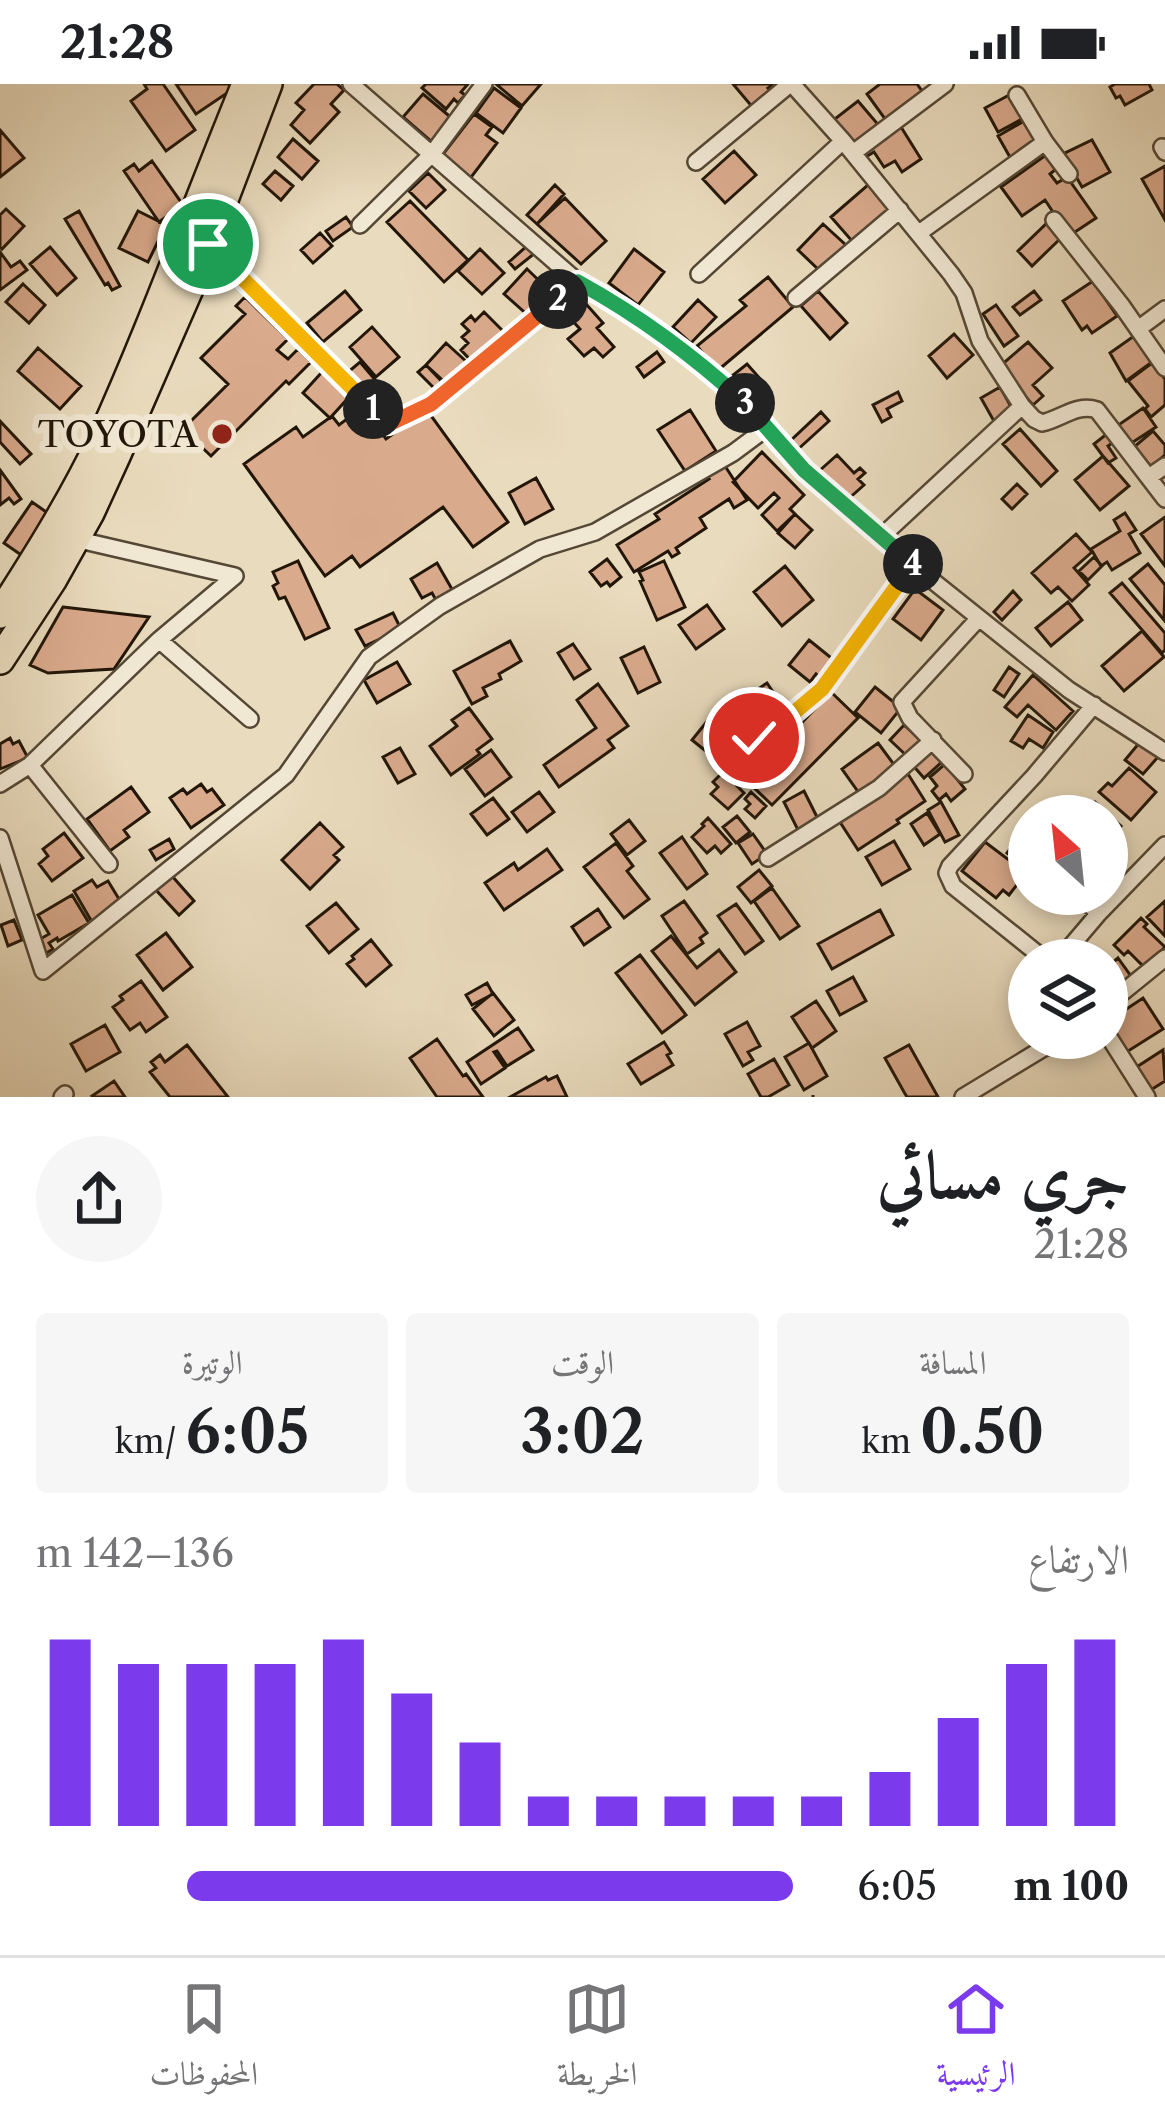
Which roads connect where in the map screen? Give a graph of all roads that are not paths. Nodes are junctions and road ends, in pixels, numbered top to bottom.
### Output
1 (246, 84) edge
2 (268, 84) edge
3 (351, 84) edge
4 (484, 84) edge
5 (791, 84) edge
6 (945, 84) edge
7 (1017, 95) dead end
8 (1045, 142) junction
9 (848, 147) junction
10 (432, 154) junction
11 (696, 162) dead end
12 (1069, 174) dead end
13 (900, 210) junction
14 (1054, 220) dead end
15 (359, 225) dead end
16 (919, 233) junction
17 (208, 244) junction
18 (699, 274) dead end
19 (578, 282) junction
20 (796, 298) dead end
21 (1165, 309) edge
22 (1138, 329) junction
23 (1165, 368) edge
24 (1022, 406) junction
25 (768, 428) junction
26 (1165, 466) edge
27 (1149, 477) junction
28 (1165, 499) edge
29 (881, 537) junction
30 (75, 539) junction
31 (914, 565) junction
32 (0, 614) edge
33 (979, 618) junction
34 (159, 640) junction
35 (0, 660) edge
36 (1094, 705) junction
37 (250, 719) dead end
38 (754, 738) dead end
39 (933, 740) junction
40 (1165, 752) edge
41 (30, 765) junction
42 (964, 774) dead end
43 (0, 784) edge
44 (0, 838) edge
45 (1165, 844) edge
46 (768, 858) dead end
47 (109, 864) dead end
48 (1128, 883) edge
49 (1097, 915) edge
50 (1019, 939) edge
51 (1077, 939) edge
52 (1165, 958) edge
53 (1128, 988) edge
54 (1026, 1059) edge
55 (1123, 1059) edge
56 (963, 1097) edge
57 (1147, 1097) edge

1 - 32 highway
2 - 17 highway
3 - 10 street
4 - 10 street
5 - 9 street
5 - 11 street
6 - 9 street
7 - 8 street
8 - 12 street
8 - 16 street
9 - 13 street
9 - 18 street
10 - 15 street
10 - 19 street
13 - 16 street
13 - 20 street
14 - 22 street
16 - 24 street
17 - 19 street
17 - 30 highway
19 - 25 street
21 - 22 street
22 - 23 street
24 - 27 street
24 - 29 street
25 - 29 street
25 - 44 street
26 - 27 street
27 - 28 street
29 - 31 street
30 - 34 street
30 - 35 highway
31 - 33 street
31 - 38 street
33 - 36 street
33 - 39 street
34 - 37 street
34 - 41 street
36 - 40 street
36 - 50 street
39 - 42 street
39 - 46 street
41 - 43 street
41 - 47 street
45 - 48 street
49 - 51 street
52 - 53 street
54 - 56 street
55 - 57 street

